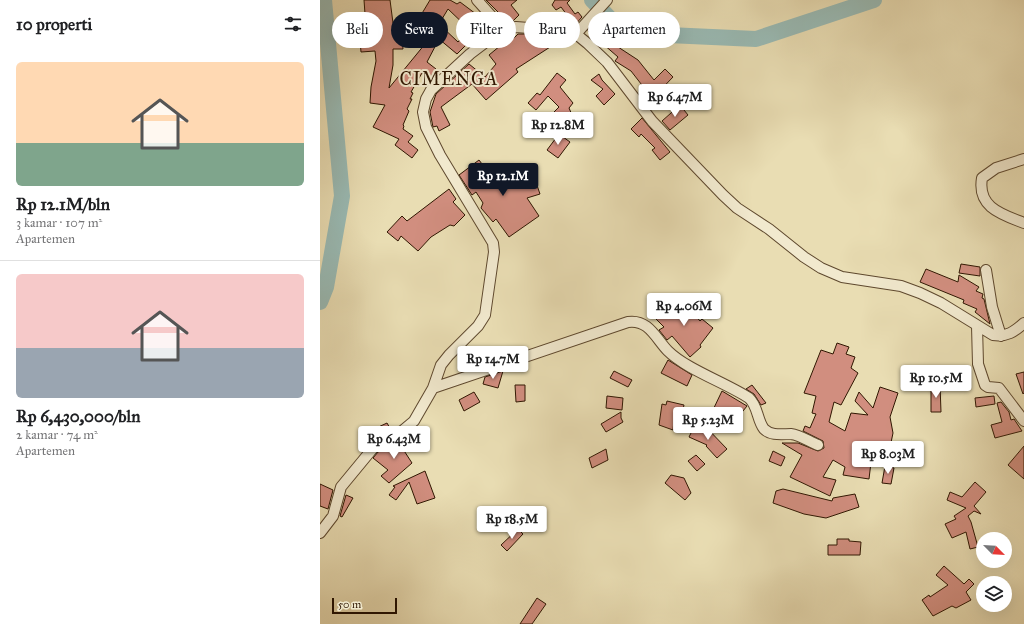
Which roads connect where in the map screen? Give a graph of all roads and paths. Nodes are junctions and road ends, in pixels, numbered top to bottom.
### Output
1 (477, 0) edge
2 (607, 0) edge
3 (488, 12) edge
4 (580, 30) edge
5 (580, 38) edge
6 (478, 48) edge
7 (1024, 159) edge
8 (1024, 223) edge
9 (986, 270) dead end
10 (1024, 323) edge
11 (977, 326) junction
12 (1001, 336) junction
13 (433, 388) junction
14 (1024, 421) edge
15 (818, 445) dead end
16 (320, 533) edge

1 - 3 street
2 - 4 street
5 - 11 street
6 - 13 street
7 - 8 street
9 - 12 street
10 - 12 street
11 - 12 street
11 - 14 street
13 - 15 street
13 - 16 street

